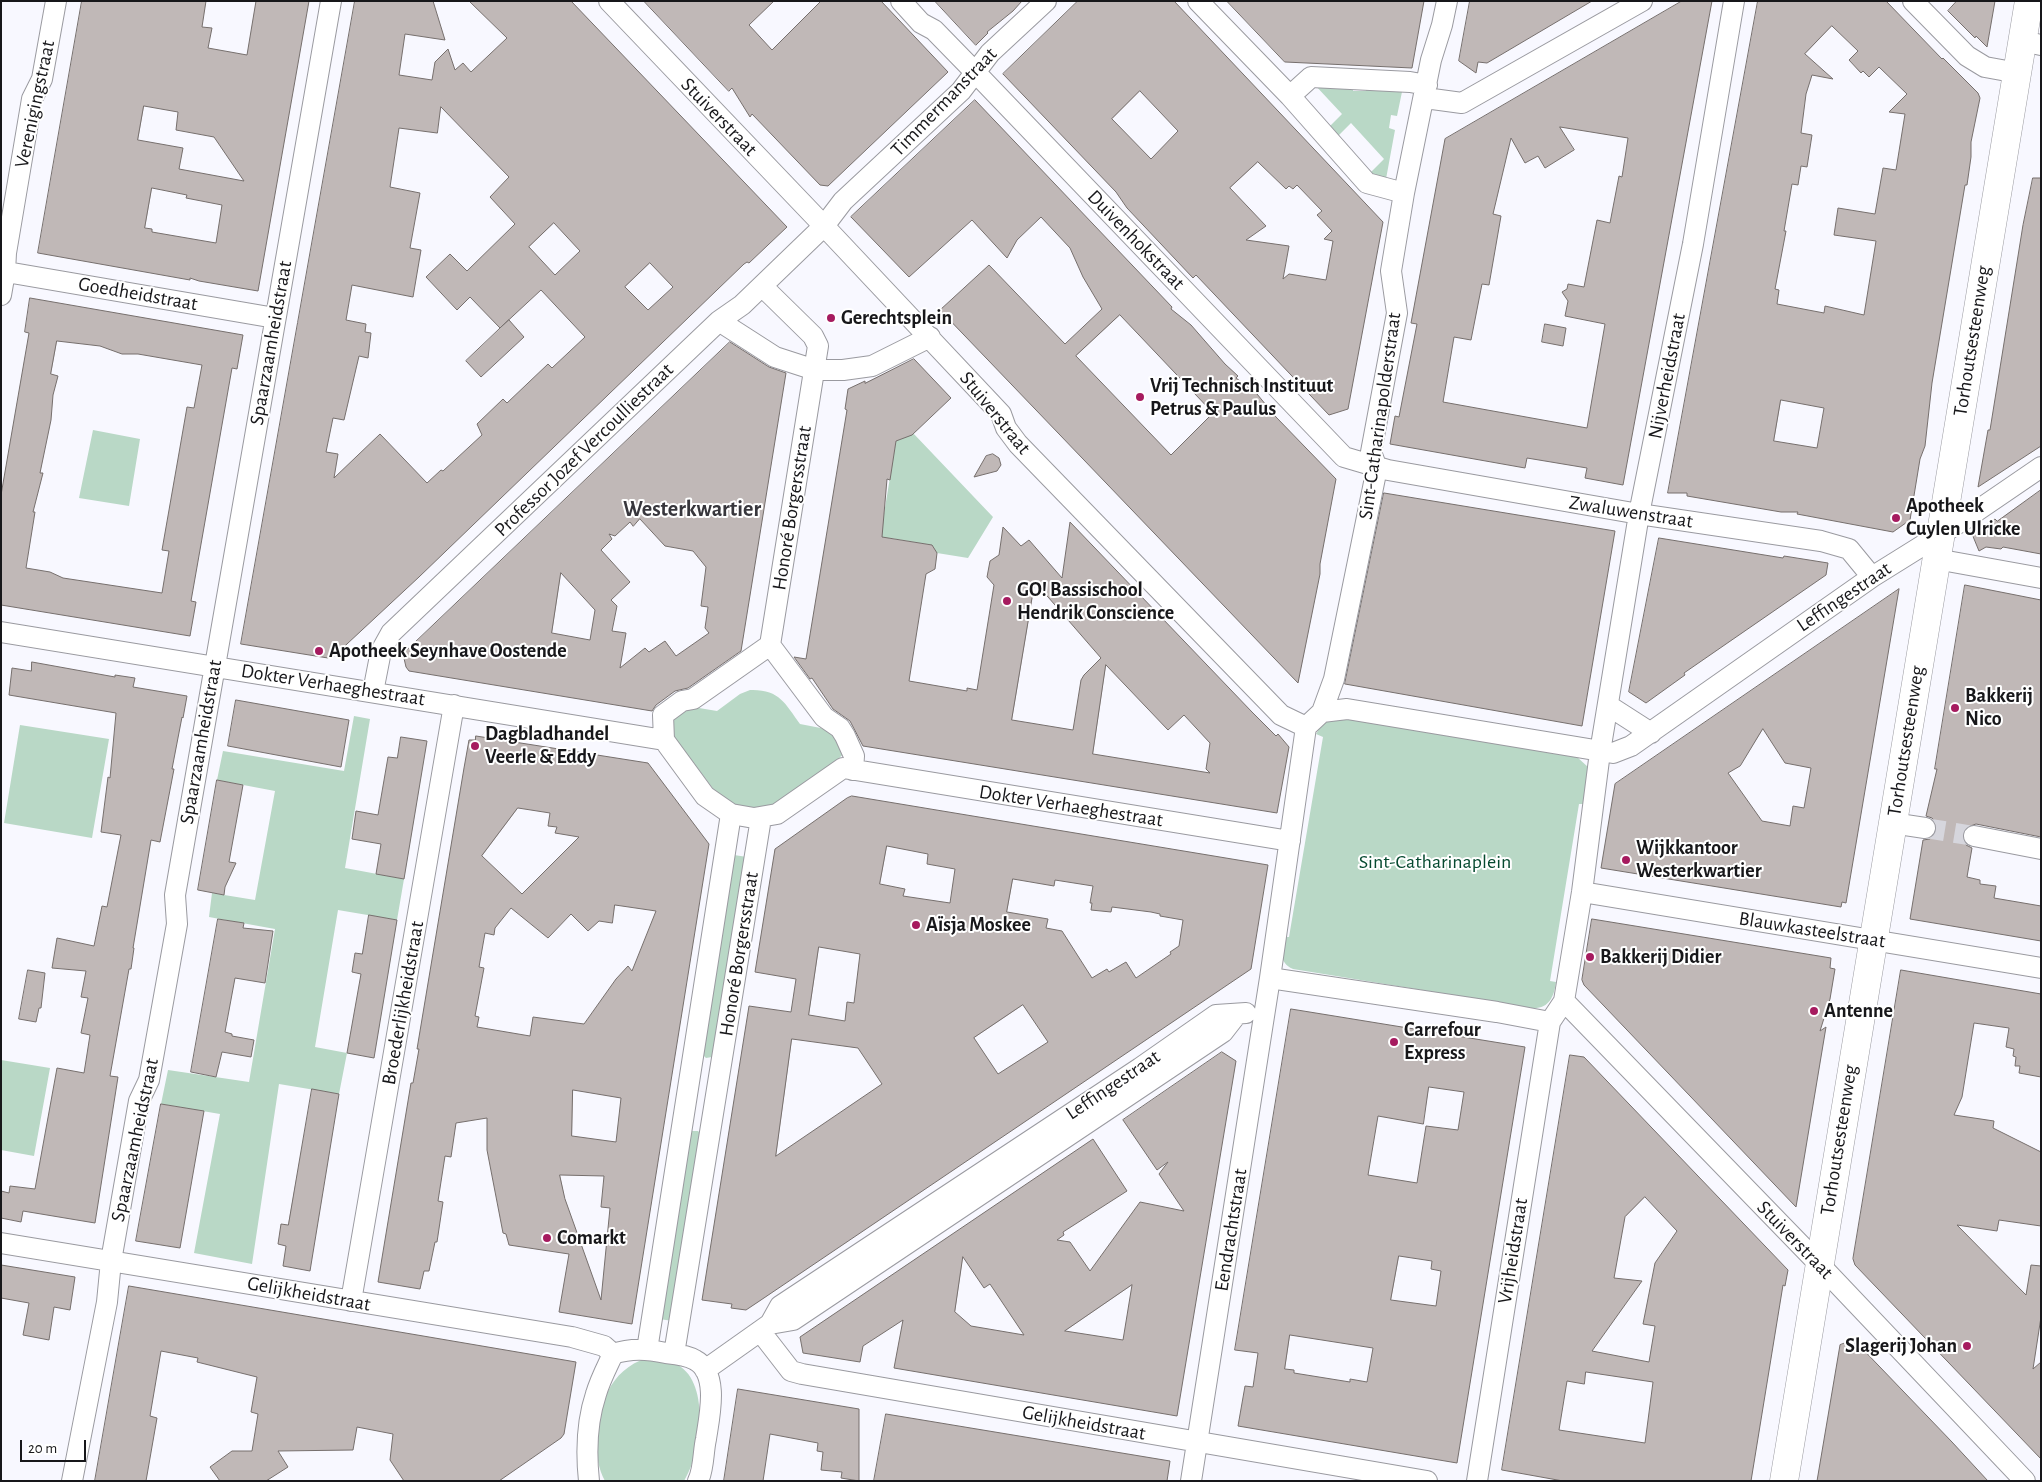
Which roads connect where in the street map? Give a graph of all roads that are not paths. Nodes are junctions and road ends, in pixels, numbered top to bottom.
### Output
1 (56, 1) edge
2 (331, 1) edge
3 (609, 1) edge
4 (901, 1) edge
5 (1046, 1) edge
6 (1198, 1) edge
7 (1447, 1) edge
8 (1642, 1) edge
9 (1734, 1) edge
10 (1913, 1) edge
11 (2029, 1) edge
12 (2032, 43) edge
13 (975, 72) junction
14 (2018, 73) junction
15 (1426, 91) junction
16 (1290, 96) junction
17 (1404, 193) junction
18 (824, 226) junction
19 (3, 271) edge
20 (762, 286) junction
21 (1, 296) edge
22 (275, 318) junction
23 (719, 321) junction
24 (930, 338) junction
25 (815, 370) junction
26 (2041, 467) edge
27 (1377, 468) junction
28 (1639, 514) junction
29 (1938, 546) junction
30 (1872, 577) junction
31 (2041, 578) edge
32 (1, 632) edge
33 (770, 646) junction
34 (215, 666) junction
35 (374, 692) junction
36 (454, 705) junction
37 (1609, 706) junction
38 (1322, 712) junction
39 (1306, 727) junction
40 (1651, 732) junction
41 (664, 740) junction
42 (1600, 752) junction
43 (853, 770) junction
44 (731, 814) junction
45 (761, 818) junction
46 (1892, 823) junction
47 (1925, 828) tunnel mouth
48 (1974, 836) tunnel mouth
49 (1290, 842) junction
50 (2041, 849) edge
51 (1582, 892) junction
52 (1872, 939) junction
53 (2041, 968) edge
54 (1270, 978) junction
55 (1564, 1001) junction
56 (1265, 1011) junction
57 (1550, 1022) junction
58 (689, 1086) junction
59 (717, 1090) junction
60 (1, 1243) edge
61 (111, 1261) junction
62 (1819, 1264) junction
63 (351, 1301) junction
64 (765, 1328) junction
65 (647, 1350) junction
66 (613, 1354) junction
67 (674, 1354) junction
68 (705, 1370) junction
69 (1197, 1442) junction
70 (72, 1481) edge
71 (589, 1481) edge
72 (698, 1481) edge
73 (1191, 1481) edge
74 (1426, 1481) edge
75 (1477, 1481) edge
76 (1784, 1481) edge
77 (2025, 1481) edge

1 - 19 street, Verenigingstraat
2 - 22 street, Spaarzaamheidstraat
3 - 18 street, Stuiverstraat
4 - 13 street, Duivenhokstraat
5 - 13 street, Timmermanstraat
6 - 16 street
7 - 15 street, Sint-Catharinapolderstraat
8 - 15 street
9 - 28 street, Nijverheidstraat
10 - 14 street
11 - 12 street, Torhoutsesteenweg
12 - 14 street, Torhoutsesteenweg
13 - 18 street, Timmermanstraat
13 - 27 street, Duivenhokstraat
14 - 29 street, Torhoutsesteenweg
15 - 16 street
15 - 17 street, Sint-Catharinapolderstraat
16 - 17 street
17 - 27 street, Sint-Catharinapolderstraat
18 - 20 street, Professor Jozef Vercoulliestraat
18 - 24 street, Stuiverstraat
19 - 21 street, Verenigingstraat
19 - 22 street, Goedheidstraat
20 - 23 street, Professor Jozef Vercoulliestraat
20 - 25 street
22 - 34 street, Spaarzaamheidstraat
23 - 25 street
23 - 35 street, Professor Jozef Vercoulliestraat
24 - 25 street
24 - 39 street, Stuiverstraat
25 - 33 street, Honoré Borgersstraat
26 - 29 street, Leffingestraat
27 - 28 street, Zwaluwenstraat
27 - 38 street, Sint-Catharinapolderstraat
28 - 30 street, Zwaluwenstraat
28 - 37 street, Nijverheidstraat
29 - 30 street, Leffingestraat
29 - 31 street
29 - 46 street, Torhoutsesteenweg
30 - 40 street, Leffingestraat
32 - 34 street, Dokter Verhaeghestraat
33 - 41 street
33 - 43 street
34 - 35 street, Dokter Verhaeghestraat
34 - 61 street, Spaarzaamheidstraat
35 - 36 street, Dokter Verhaeghestraat
36 - 41 street, Dokter Verhaeghestraat
36 - 63 street, Broederlijkheidstraat
37 - 40 street
37 - 42 street, Nijverheidstraat
38 - 39 street
38 - 42 street
39 - 49 street
40 - 42 street, Leffingestraat
41 - 44 street
42 - 51 street
43 - 45 street
43 - 49 street, Dokter Verhaeghestraat
44 - 45 street
44 - 58 street, Honoré Borgersstraat
45 - 59 street, Honoré Borgersstraat
46 - 47 street
46 - 52 street, Torhoutsesteenweg
48 - 50 street
49 - 54 street
51 - 52 street, Blauwkasteelstraat
51 - 55 street
52 - 53 street, Blauwkasteelstraat
52 - 62 street, Torhoutsesteenweg
54 - 56 street, Eendrachtstraat
54 - 57 street
55 - 57 street
55 - 62 street, Stuiverstraat
56 - 64 street, Leffingestraat
56 - 69 street, Eendrachtstraat
57 - 75 street, Vrijheidstraat
58 - 59 street
58 - 65 street, Honoré Borgersstraat
59 - 67 street, Honoré Borgersstraat
60 - 61 street, Gelijkheidstraat
61 - 63 street, Gelijkheidstraat
61 - 70 street, Spaarzaamheidstraat
62 - 76 street, Torhoutsesteenweg
62 - 77 street, Stuiverstraat
63 - 66 street, Gelijkheidstraat
64 - 68 street, Leffingestraat
64 - 69 street, Gelijkheidstraat
65 - 66 street
65 - 67 street
66 - 71 street
67 - 68 street
68 - 72 street
69 - 73 street, Eendrachtstraat
69 - 74 street, Gelijkheidstraat

